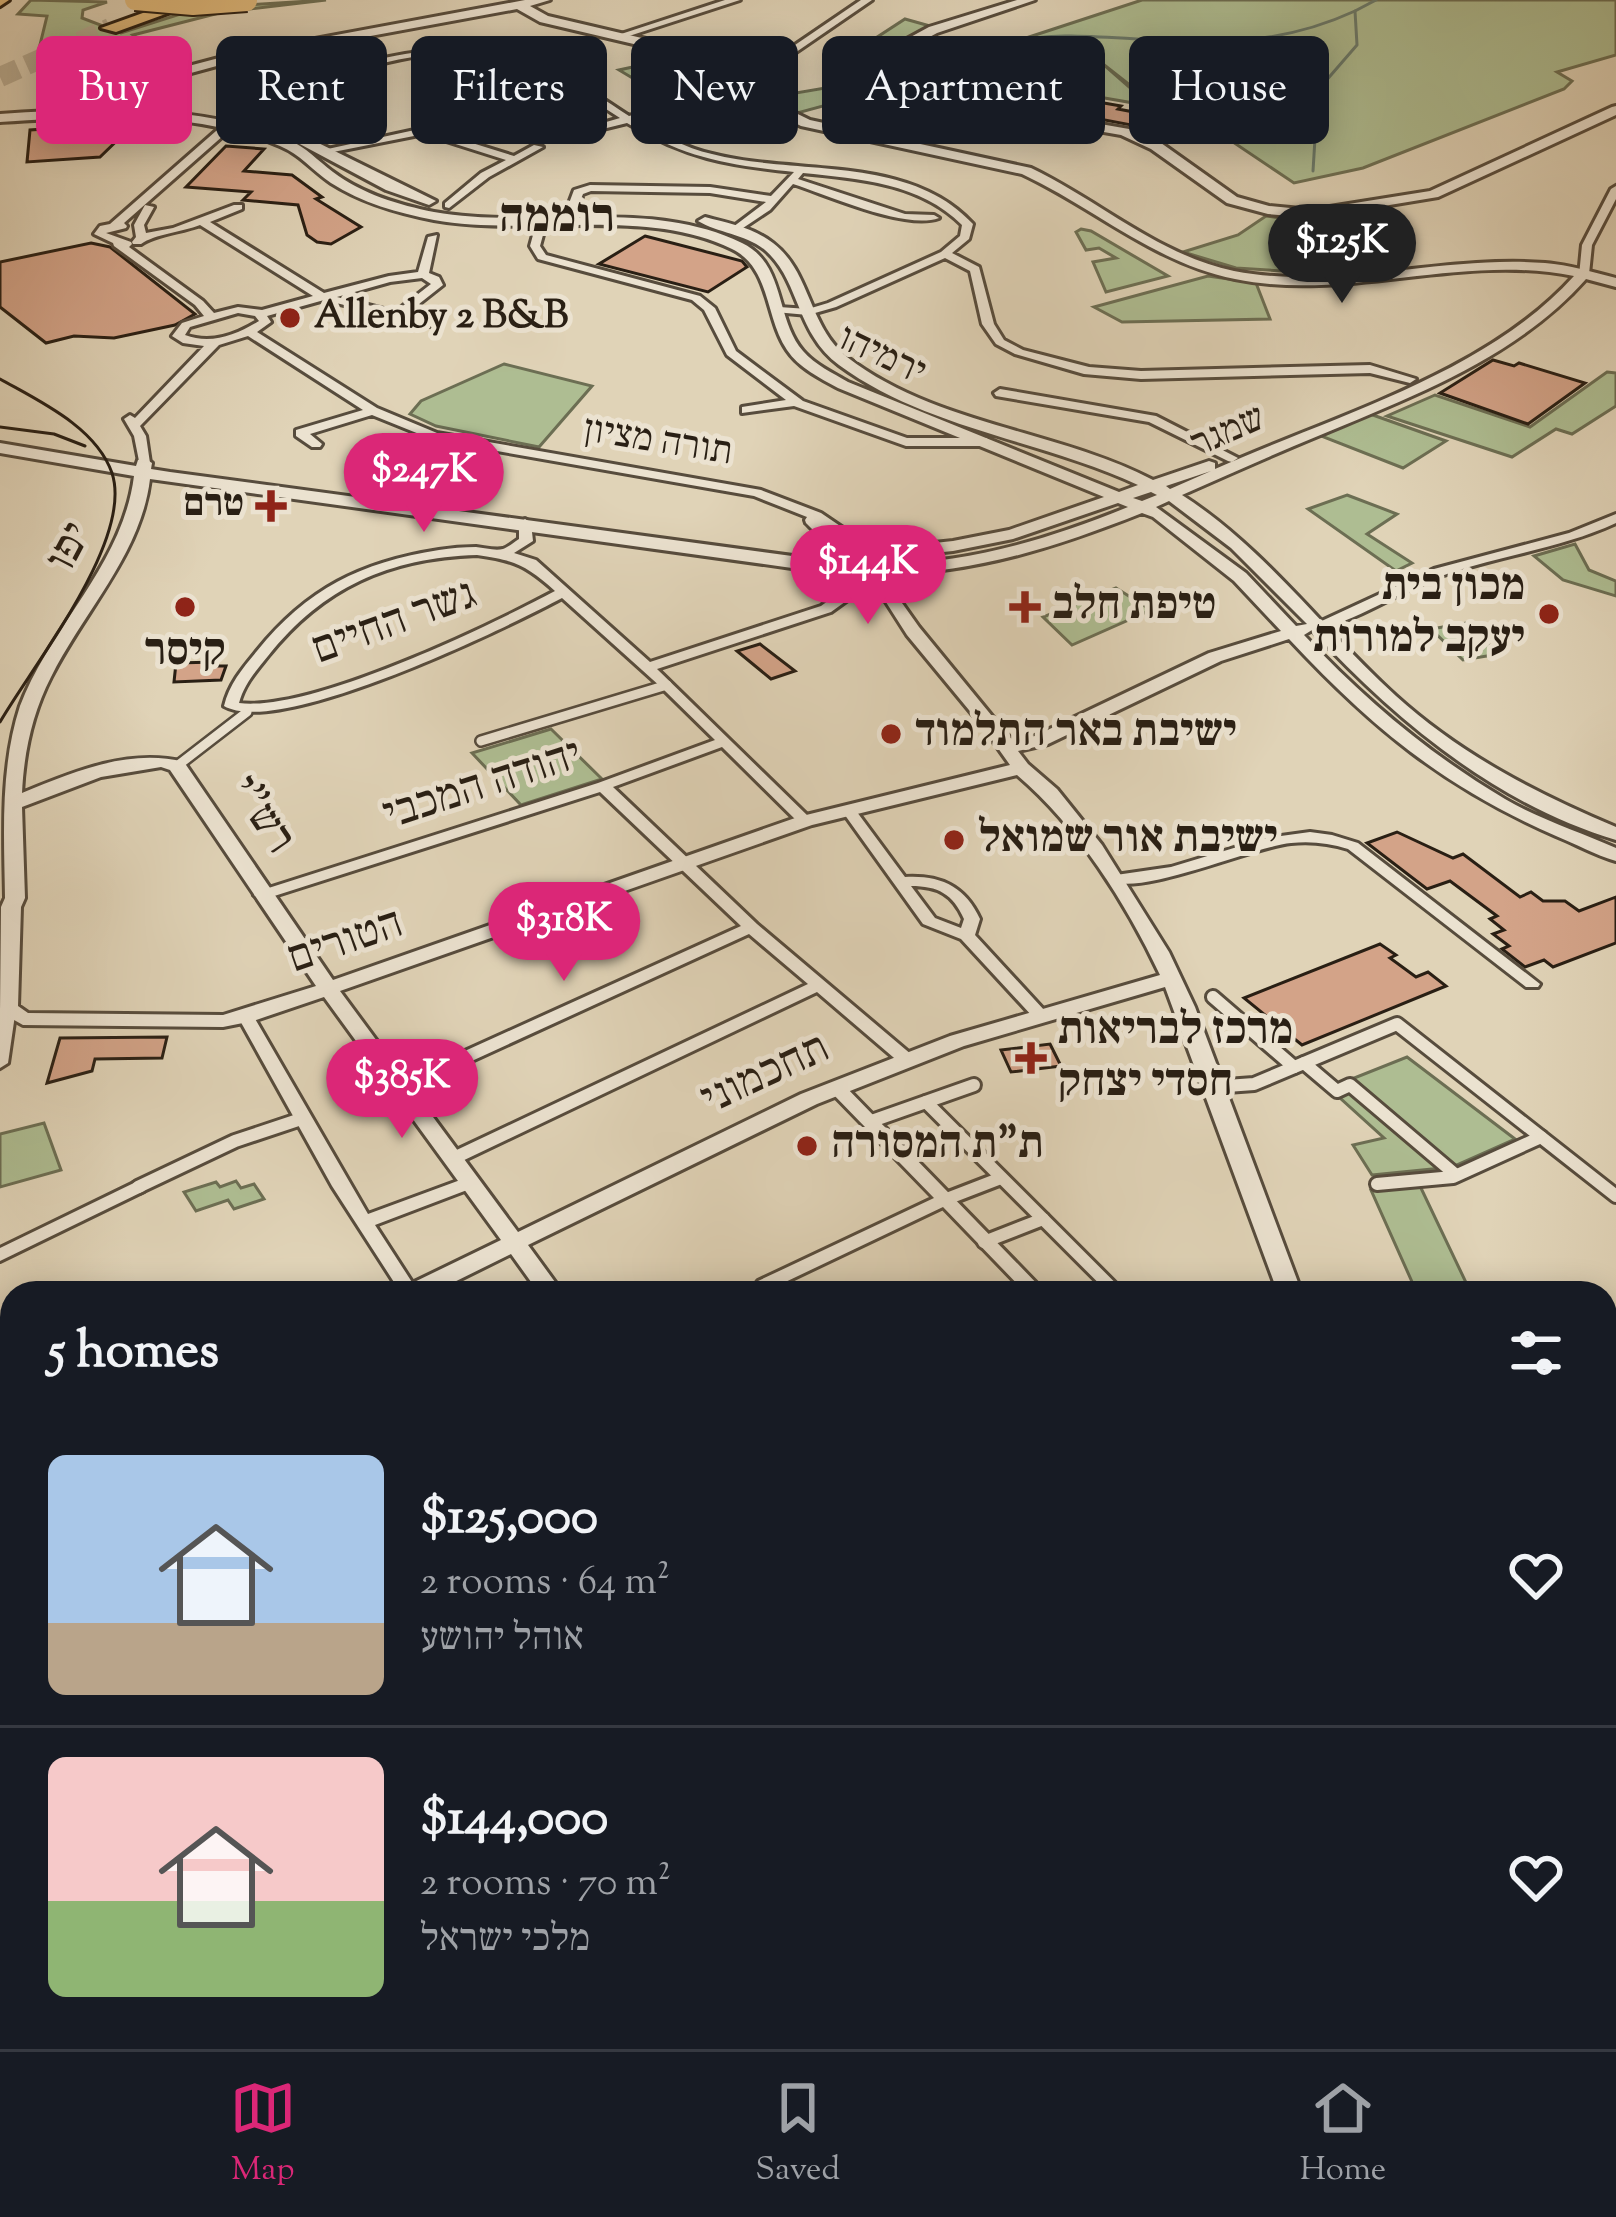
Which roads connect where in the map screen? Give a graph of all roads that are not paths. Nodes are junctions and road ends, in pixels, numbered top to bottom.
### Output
1 (135, 0) tunnel mouth
2 (148, 0) edge
3 (197, 0) edge
4 (249, 0) edge
5 (544, 0) edge
6 (735, 0) edge
7 (867, 0) edge
8 (1029, 0) edge
9 (561, 1) edge
10 (531, 11) junction
11 (471, 16) junction
12 (623, 35) junction
13 (631, 39) edge
14 (798, 49) edge
15 (387, 60) edge
16 (192, 69) edge
17 (36, 112) edge
18 (1614, 112) edge
19 (0, 115) edge
20 (798, 118) edge
21 (631, 120) edge
22 (627, 121) junction
23 (607, 126) edge
24 (216, 135) edge
25 (216, 137) edge
26 (285, 144) edge
27 (313, 144) edge
28 (538, 147) dead end
29 (328, 150) junction
30 (513, 159) junction
31 (795, 176) junction
32 (1616, 189) edge
33 (774, 200) junction
34 (449, 205) junction
35 (238, 207) dead end
36 (569, 211) junction
37 (934, 218) dead end
38 (542, 219) junction
39 (201, 221) junction
40 (114, 226) junction
41 (737, 229) junction
42 (434, 236) dead end
43 (140, 237) junction
44 (118, 244) junction
45 (1587, 245) junction
46 (945, 254) junction
47 (1560, 273) junction
48 (157, 275) junction
49 (424, 275) junction
50 (1580, 278) junction
51 (1616, 284) edge
52 (1616, 293) edge
53 (321, 296) junction
54 (807, 309) junction
55 (779, 310) junction
56 (261, 314) junction
57 (397, 316) junction
58 (211, 317) junction
59 (430, 325) dead end
60 (248, 331) junction
61 (214, 342) junction
62 (1410, 379) junction
63 (1434, 381) junction
64 (1000, 394) dead end
65 (796, 402) junction
66 (746, 410) dead end
67 (373, 411) junction
68 (955, 435) junction
69 (0, 439) edge
70 (316, 444) dead end
71 (0, 448) edge
72 (1232, 458) junction
73 (140, 472) junction
74 (1149, 486) junction
75 (301, 491) junction
76 (1123, 496) junction
77 (1172, 496) junction
78 (1148, 507) junction
79 (1166, 517) junction
80 (1616, 518) edge
81 (525, 523) junction
82 (1110, 523) junction
83 (549, 526) junction
84 (506, 553) junction
85 (759, 556) junction
86 (532, 562) junction
87 (865, 566) junction
88 (565, 592) junction
89 (1318, 622) junction
90 (1292, 632) junction
91 (647, 668) junction
92 (667, 685) junction
93 (247, 712) junction
94 (990, 723) junction
95 (481, 741) dead end
96 (723, 742) junction
97 (1000, 742) junction
98 (1021, 746) junction
99 (177, 766) junction
100 (1021, 768) junction
101 (1047, 784) junction
102 (604, 786) junction
103 (11, 805) junction
104 (849, 811) junction
105 (805, 821) junction
106 (1616, 834) edge
107 (1616, 855) edge
108 (686, 865) junction
109 (1116, 880) junction
110 (900, 882) junction
111 (262, 896) junction
112 (5, 908) edge
113 (751, 927) junction
114 (968, 936) junction
115 (1168, 980) junction
116 (1532, 984) dead end
117 (816, 986) junction
118 (329, 991) junction
119 (1213, 997) dead end
120 (8, 1008) junction
121 (1039, 1014) junction
122 (246, 1017) junction
123 (906, 1059) junction
124 (0, 1063) edge
125 (1299, 1065) junction
126 (974, 1085) dead end
127 (1212, 1087) junction
128 (398, 1088) junction
129 (837, 1088) junction
130 (926, 1102) junction
131 (301, 1119) junction
132 (869, 1122) junction
133 (1541, 1137) junction
134 (452, 1159) junction
135 (1456, 1175) junction
136 (1001, 1178) junction
137 (469, 1183) junction
138 (1377, 1184) dead end
139 (138, 1187) joint
140 (1616, 1196) edge
141 (944, 1200) junction
142 (1042, 1219) junction
143 (362, 1222) junction
144 (984, 1242) junction
145 (516, 1243) junction
146 (0, 1255) edge
147 (403, 1281) edge
148 (436, 1281) edge
149 (543, 1281) edge
150 (785, 1281) edge
151 (1025, 1281) edge
152 (1105, 1281) edge
153 (1285, 1281) edge

1 - 4 highway, bridge
2 - 3 highway
5 - 10 street
6 - 12 street
7 - 14 street
8 - 18 street
9 - 10 street
10 - 11 street
10 - 11 street
10 - 12 street
11 - 16 street
12 - 13 street
15 - 22 street
17 - 19 street, ירמיהו
20 - 47 street
21 - 22 street
22 - 23 street
22 - 31 street
24 - 40 street
25 - 43 street
26 - 38 street, ירמיהו
27 - 29 street, ירמיהו
28 - 30 street
29 - 30 street
29 - 34 street, ירמיהו
30 - 34 street
31 - 33 street
31 - 37 street
31 - 46 street
32 - 45 street
33 - 36 street
33 - 41 street
34 - 38 street, ירמיהו
35 - 39 street
36 - 38 street, ירמיהו
36 - 41 street, ירמיהו
38 - 55 street, ירמיהו
38 - 65 street
39 - 43 street
39 - 53 street
40 - 43 street
40 - 44 street
41 - 54 street, ירמיהו
42 - 49 street
43 - 44 street
43 - 48 street
44 - 48 street
45 - 47 street
45 - 50 street
46 - 54 street
46 - 62 street
47 - 50 street
47 - 62 street, שמגר
48 - 58 street
49 - 53 street
49 - 57 street
50 - 51 street
50 - 52 street
50 - 63 street, שמגר
53 - 56 street
53 - 57 street
54 - 55 street
54 - 74 street, ירמיהו
55 - 68 street, ירמיהו
56 - 58 street
56 - 60 street
57 - 59 street
58 - 61 street
60 - 61 street
60 - 67 street, תורה מציון
61 - 73 street
62 - 63 street
62 - 72 street, שמגר
63 - 77 street, שמגר
64 - 72 street
65 - 66 street
65 - 68 street
67 - 70 street
67 - 87 street, תורה מציון
68 - 76 street, ירמיהו
69 - 73 street
71 - 73 street
72 - 74 street, שמגר
73 - 75 street
73 - 75 street
73 - 103 street, יפו
74 - 76 street, שמגר
74 - 77 street, ירמיהו
75 - 81 street
76 - 78 street, ירמיהו
76 - 87 street, שמגר
77 - 78 street, שמגר
77 - 89 street, ירמיהו
78 - 79 street, ירמיהו
78 - 82 street, שמגר
79 - 82 street
79 - 90 street, ירמיהו
80 - 89 street
81 - 83 street
81 - 84 street
82 - 87 street, שמגר
83 - 85 street
83 - 86 street
84 - 86 street, רש"י
84 - 93 street, רש"י
85 - 87 street
85 - 87 street
86 - 88 street
87 - 91 street
87 - 94 street
88 - 91 street
88 - 93 street, גשר החיים
89 - 90 street
89 - 106 street, ירמיהו
90 - 98 street
90 - 107 street, ירמיהו
91 - 92 street
92 - 95 street
92 - 96 street
93 - 99 street, רש"י
94 - 97 street
94 - 98 street
96 - 102 street, יהודה המכבי
96 - 105 street
97 - 98 street
97 - 100 street
98 - 101 street
99 - 103 street
99 - 111 street, רש"י
100 - 101 street
100 - 104 street, הטורים
101 - 109 street
102 - 108 street
102 - 111 street, יהודה המכבי
103 - 112 street, יפו
104 - 105 street, הטורים
104 - 110 street
105 - 108 street, הטורים
108 - 113 street
108 - 118 street, הטורים
109 - 115 street
109 - 116 street
110 - 114 street
110 - 114 street
111 - 118 street, רש"י
112 - 120 street, יפו
113 - 117 street
113 - 128 street
114 - 121 street
115 - 121 street, תחכמוני
115 - 127 street
117 - 123 street
117 - 134 street
118 - 122 street, הטורים
118 - 128 street, רש"י
119 - 125 street
120 - 122 street, הטורים
120 - 124 street, יפו
121 - 123 street, תחכמוני
122 - 131 street
123 - 129 street, תחכמוני
125 - 127 street
125 - 133 street
125 - 135 street
126 - 130 street
127 - 153 street
128 - 134 street, רש"י
129 - 132 street
129 - 145 street, תחכמוני
130 - 132 street
130 - 136 street
131 - 139 street
131 - 143 street
132 - 141 street
133 - 135 street
133 - 140 street
134 - 137 street, רש"י
135 - 138 street
136 - 141 street
136 - 142 street
137 - 143 street
137 - 145 street, רש"י
139 - 146 street
141 - 144 street
141 - 150 street
142 - 144 street
142 - 152 street
143 - 147 street
144 - 151 street
145 - 148 street, תחכמוני
145 - 149 street, רש"י

